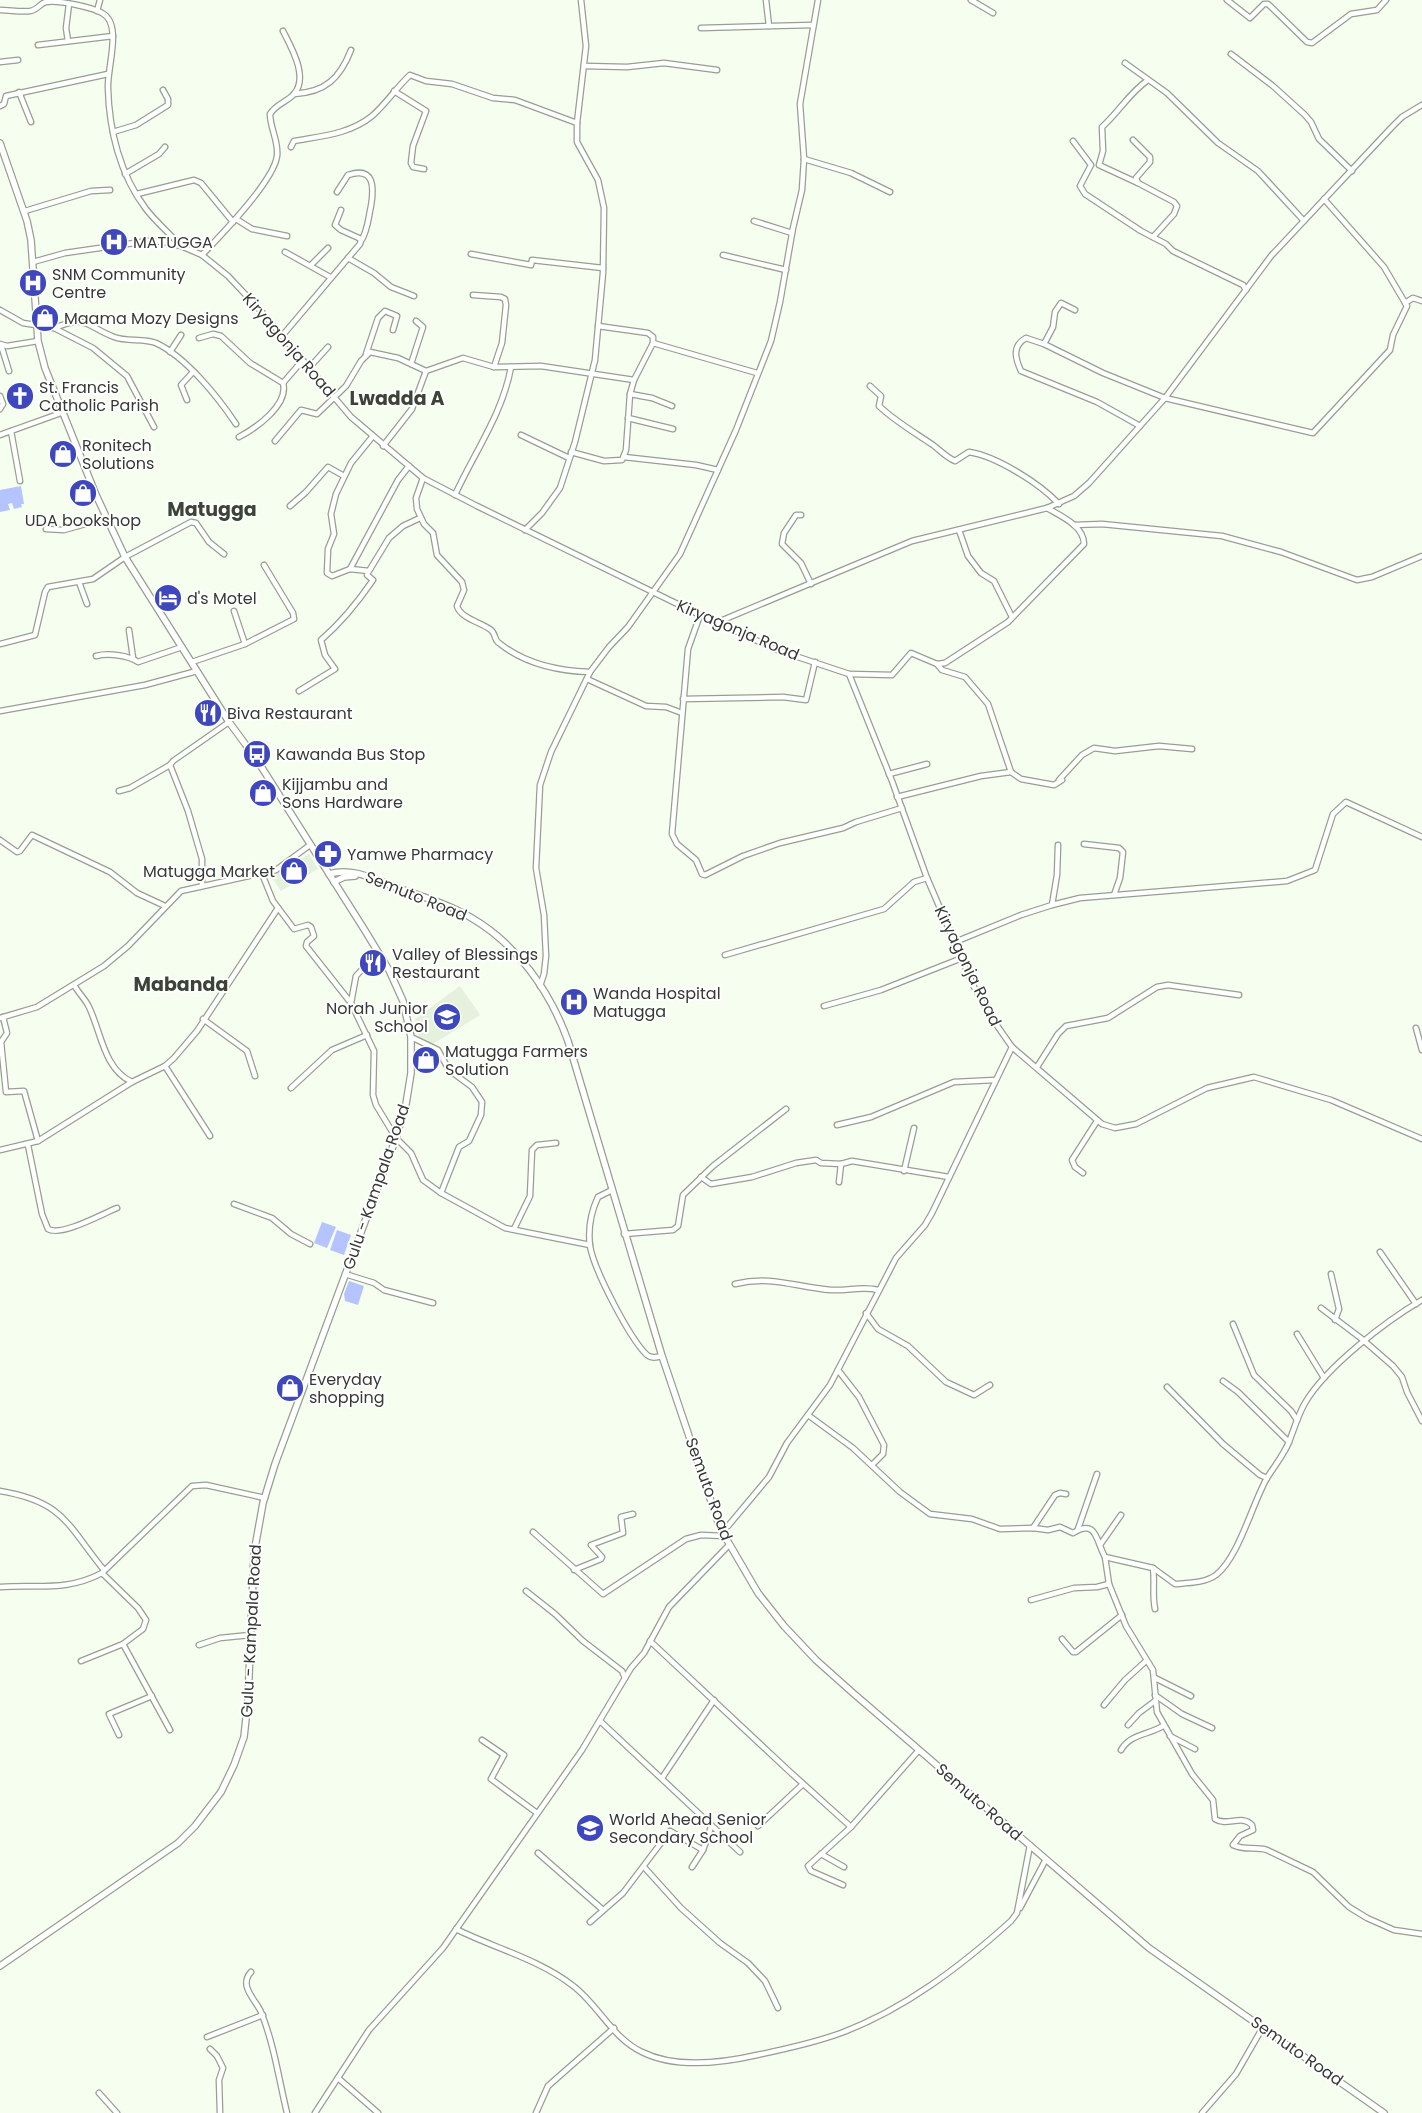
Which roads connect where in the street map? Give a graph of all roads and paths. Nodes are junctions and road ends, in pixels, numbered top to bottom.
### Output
1 (100, 0) edge
2 (581, 0) edge
3 (766, 0) edge
4 (818, 0) edge
5 (971, 0) edge
6 (1227, 0) edge
7 (1386, 0) edge
8 (1262, 2) edge
9 (69, 4) junction
10 (0, 10) edge
11 (97, 11) junction
12 (994, 13) dead end
13 (813, 25) junction
14 (769, 26) junction
15 (702, 28) dead end
16 (283, 31) dead end
17 (113, 36) junction
18 (68, 41) junction
19 (38, 45) dead end
20 (351, 50) dead end
21 (1231, 54) dead end
22 (18, 60) dead end
23 (0, 62) edge
24 (1125, 62) dead end
25 (584, 66) junction
26 (717, 70) dead end
27 (108, 74) junction
28 (1148, 80) junction
29 (163, 90) dead end
30 (394, 91) junction
31 (19, 92) junction
32 (294, 94) junction
33 (1422, 105) edge
34 (0, 106) edge
35 (31, 122) dead end
36 (577, 122) junction
37 (113, 132) junction
38 (1133, 140) dead end
39 (1073, 141) dead end
40 (0, 143) edge
41 (165, 147) dead end
42 (291, 147) dead end
43 (804, 159) junction
44 (424, 169) dead end
45 (1352, 171) junction
46 (126, 174) junction
47 (1138, 183) junction
48 (110, 190) dead end
49 (337, 192) dead end
50 (890, 192) dead end
51 (137, 194) junction
52 (1324, 199) junction
53 (341, 210) dead end
54 (24, 211) junction
55 (234, 221) junction
56 (754, 221) dead end
57 (1304, 221) junction
58 (792, 232) junction
59 (286, 236) dead end
60 (1153, 237) junction
61 (361, 242) junction
62 (181, 246) junction
63 (328, 248) dead end
64 (285, 252) dead end
65 (471, 254) dead end
66 (202, 255) junction
67 (723, 255) dead end
68 (348, 258) junction
69 (32, 262) junction
70 (311, 266) junction
71 (603, 268) junction
72 (786, 270) junction
73 (330, 278) junction
74 (1246, 290) junction
75 (473, 295) dead end
76 (414, 296) dead end
77 (1422, 301) edge
78 (1405, 303) junction
79 (0, 310) edge
80 (1075, 310) dead end
81 (416, 321) dead end
82 (36, 326) junction
83 (598, 326) junction
84 (54, 328) junction
85 (393, 330) dead end
86 (181, 335) dead end
87 (282, 336) junction
88 (199, 338) dead end
89 (38, 341) junction
90 (653, 343) junction
91 (1044, 344) junction
92 (1, 345) edge
93 (328, 347) dead end
94 (170, 352) junction
95 (365, 355) junction
96 (302, 361) junction
97 (411, 364) junction
98 (494, 367) junction
99 (512, 367) junction
100 (309, 368) junction
101 (9, 371) dead end
102 (426, 371) junction
103 (193, 372) junction
104 (592, 373) junction
105 (758, 373) junction
106 (634, 380) junction
107 (283, 383) junction
108 (870, 386) dead end
109 (630, 394) junction
110 (0, 396) edge
111 (334, 398) junction
112 (1165, 398) junction
113 (187, 400) dead end
114 (672, 406) dead end
115 (0, 409) edge
116 (61, 413) junction
117 (628, 418) junction
118 (236, 424) dead end
119 (1140, 426) junction
120 (154, 427) dead end
121 (673, 429) dead end
122 (11, 431) junction
123 (0, 435) edge
124 (373, 436) junction
125 (520, 436) dead end
126 (239, 437) dead end
127 (275, 441) dead end
128 (384, 446) junction
129 (570, 455) junction
130 (624, 457) junction
131 (409, 466) junction
132 (718, 470) junction
133 (344, 476) junction
134 (423, 478) junction
135 (20, 481) dead end
136 (455, 495) junction
137 (1059, 504) junction
138 (290, 506) dead end
139 (1047, 508) junction
140 (801, 515) dead end
141 (107, 518) junction
142 (420, 518) junction
143 (1074, 525) junction
144 (46, 530) dead end
145 (525, 530) junction
146 (959, 530) junction
147 (224, 554) dead end
148 (1422, 556) edge
149 (125, 557) junction
150 (264, 565) dead end
151 (350, 568) junction
152 (368, 572) junction
153 (79, 582) junction
154 (811, 584) junction
155 (652, 592) junction
156 (87, 604) dead end
157 (234, 611) dead end
158 (700, 615) junction
159 (1012, 617) junction
160 (718, 622) junction
161 (129, 630) dead end
162 (0, 644) edge
163 (245, 644) junction
164 (182, 647) junction
165 (96, 656) dead end
166 (133, 658) junction
167 (192, 662) junction
168 (815, 662) junction
169 (937, 664) junction
170 (197, 671) junction
171 (590, 672) junction
172 (849, 674) junction
173 (587, 679) junction
174 (299, 691) dead end
175 (683, 699) junction
176 (0, 711) edge
177 (682, 713) junction
178 (229, 722) junction
179 (1192, 749) dead end
180 (927, 764) dead end
181 (170, 766) junction
182 (1011, 772) junction
183 (889, 774) junction
184 (1062, 780) dead end
185 (1054, 785) junction
186 (119, 791) dead end
187 (898, 797) junction
188 (902, 808) junction
189 (1422, 837) edge
190 (0, 840) edge
191 (1084, 844) dead end
192 (310, 845) junction
193 (1058, 845) dead end
194 (262, 874) junction
195 (329, 874) junction
196 (362, 875) junction
197 (927, 878) junction
198 (334, 882) junction
199 (202, 886) junction
200 (1114, 895) junction
201 (1052, 905) junction
202 (165, 906) junction
203 (278, 908) junction
204 (955, 942) junction
205 (378, 952) junction
206 (726, 955) dead end
207 (962, 958) junction
208 (74, 985) junction
209 (540, 986) junction
210 (1239, 995) dead end
211 (351, 1003) junction
212 (824, 1006) dead end
213 (2, 1018) edge
214 (203, 1019) junction
215 (1416, 1028) dead end
216 (367, 1036) junction
217 (411, 1037) junction
218 (1012, 1048) junction
219 (1422, 1050) edge
220 (164, 1066) junction
221 (1037, 1067) junction
222 (255, 1076) dead end
223 (995, 1080) junction
224 (132, 1082) junction
225 (291, 1088) dead end
226 (786, 1109) dead end
227 (1097, 1121) junction
228 (837, 1125) dead end
229 (914, 1128) dead end
230 (210, 1136) dead end
231 (396, 1138) junction
232 (1422, 1138) edge
233 (38, 1141) junction
234 (556, 1143) dead end
235 (28, 1145) junction
236 (0, 1150) edge
237 (841, 1164) junction
238 (904, 1171) junction
239 (1084, 1173) dead end
240 (701, 1177) junction
241 (950, 1177) junction
242 (839, 1182) dead end
243 (612, 1190) junction
244 (441, 1193) junction
245 (234, 1204) dead end
246 (117, 1208) dead end
247 (514, 1229) junction
248 (624, 1234) junction
249 (310, 1244) dead end
250 (590, 1245) junction
251 (1380, 1252) dead end
252 (345, 1274) junction
253 (1331, 1274) dead end
254 (734, 1284) dead end
255 (878, 1290) junction
256 (1422, 1300) edge
257 (433, 1303) dead end
258 (1416, 1304) junction
259 (1321, 1308) dead end
260 (866, 1313) junction
261 (1335, 1320) junction
262 (1233, 1324) dead end
263 (1296, 1334) dead end
264 (1364, 1342) junction
265 (662, 1356) junction
266 (838, 1370) junction
267 (1324, 1378) junction
268 (1223, 1381) dead end
269 (990, 1385) dead end
270 (1167, 1387) dead end
271 (808, 1414) junction
272 (1297, 1420) junction
273 (1422, 1421) edge
274 (1289, 1442) junction
275 (872, 1465) junction
276 (1097, 1474) dead end
277 (1267, 1478) junction
278 (0, 1492) edge
279 (1066, 1494) dead end
280 (265, 1498) junction
281 (633, 1514) dead end
282 (1121, 1515) dead end
283 (720, 1528) junction
284 (1034, 1528) junction
285 (1078, 1529) junction
286 (533, 1532) dead end
287 (724, 1536) junction
288 (729, 1546) junction
289 (1100, 1546) junction
290 (1105, 1557) junction
291 (1153, 1568) junction
292 (574, 1570) junction
293 (103, 1572) junction
294 (1109, 1584) junction
295 (0, 1587) edge
296 (526, 1591) dead end
297 (1031, 1600) dead end
298 (1155, 1609) dead end
299 (1122, 1615) junction
300 (250, 1636) junction
301 (1062, 1639) dead end
302 (650, 1641) junction
303 (123, 1644) junction
304 (199, 1645) dead end
305 (82, 1660) dead end
306 (1146, 1661) junction
307 (625, 1678) junction
308 (1155, 1678) junction
309 (1155, 1695) junction
310 (152, 1696) junction
311 (1191, 1696) dead end
312 (714, 1700) junction
313 (1155, 1701) junction
314 (1104, 1705) dead end
315 (600, 1721) junction
316 (1128, 1725) dead end
317 (1164, 1726) junction
318 (1212, 1728) dead end
319 (170, 1730) dead end
320 (119, 1735) dead end
321 (1169, 1736) junction
322 (482, 1740) dead end
323 (1195, 1749) dead end
324 (919, 1750) junction
325 (1121, 1750) dead end
326 (662, 1778) junction
327 (803, 1784) junction
328 (537, 1813) junction
329 (711, 1826) junction
330 (758, 1826) dead end
331 (851, 1827) junction
332 (1030, 1845) junction
333 (703, 1850) junction
334 (740, 1852) dead end
335 (538, 1853) dead end
336 (821, 1854) junction
337 (1045, 1861) junction
338 (844, 1866) dead end
339 (644, 1867) junction
340 (692, 1867) dead end
341 (843, 1885) dead end
342 (603, 1910) junction
343 (1017, 1913) junction
344 (590, 1922) dead end
345 (456, 1929) junction
346 (1422, 1934) edge
347 (0, 1966) edge
348 (251, 1972) dead end
349 (778, 2008) dead end
350 (263, 2015) junction
351 (1263, 2027) junction
352 (614, 2028) junction
353 (207, 2037) dead end
354 (210, 2050) dead end
355 (338, 2078) junction
356 (99, 2093) dead end
357 (117, 2113) edge
358 (220, 2113) edge
359 (287, 2113) edge
360 (315, 2113) edge
361 (378, 2113) edge
362 (536, 2113) edge
363 (1202, 2113) edge
364 (1384, 2113) edge

1 - 11 street
2 - 25 street
3 - 14 street
4 - 13 street
5 - 12 street
6 - 8 street
7 - 8 street
9 - 10 street
9 - 11 street
9 - 18 street
11 - 17 street
13 - 14 street
13 - 43 street
14 - 15 street
16 - 32 street
17 - 18 street
17 - 27 street
18 - 19 street
20 - 32 street
21 - 45 street
22 - 23 street
24 - 28 street
25 - 26 street
25 - 36 street
27 - 31 street
27 - 37 street
28 - 47 street
28 - 57 street
29 - 37 street
30 - 36 street
30 - 42 street
30 - 44 street
31 - 34 street
31 - 35 street
32 - 55 street
33 - 45 street
36 - 71 street
37 - 46 street
38 - 47 street
39 - 60 street
40 - 54 main road, Gulu - Kampala Road
41 - 46 street
43 - 50 street
43 - 58 street
45 - 52 street
46 - 51 street
47 - 60 street
48 - 54 street
49 - 61 street
51 - 55 street
51 - 62 street
52 - 57 street
52 - 78 street
53 - 61 street
54 - 69 main road, Gulu - Kampala Road
55 - 59 street
55 - 66 street
56 - 58 street
57 - 74 street
58 - 72 street
60 - 74 street
61 - 68 street
62 - 66 street, Kiryagonja Road
62 - 69 street, Kiryagonja Road
63 - 70 street
64 - 70 street
65 - 71 street
66 - 87 street, Kiryagonja Road
67 - 72 street
68 - 73 street
68 - 76 street
69 - 82 main road, Gulu - Kampala Road
70 - 73 street
71 - 83 street
72 - 105 street
73 - 87 street
74 - 112 street
75 - 98 street
77 - 78 street
78 - 112 street
79 - 82 street
80 - 91 street
81 - 97 street
82 - 84 street
82 - 89 main road, Gulu - Kampala Road
83 - 90 street
83 - 104 street
84 - 94 street
84 - 120 street
85 - 95 street
86 - 94 street
87 - 96 street, Kiryagonja Road
88 - 107 street
89 - 92 street
89 - 116 main road, Gulu - Kampala Road
90 - 105 street
90 - 106 street
91 - 112 street
91 - 119 street
92 - 101 street
93 - 100 street
94 - 103 street
95 - 97 street
95 - 111 street
96 - 100 street, Kiryagonja Road
96 - 107 street
97 - 102 street
98 - 99 street
98 - 102 street
99 - 104 street
99 - 136 street
100 - 111 street, Kiryagonja Road
102 - 128 street
103 - 113 street
103 - 118 street
104 - 106 street
104 - 129 street
105 - 132 street
106 - 109 street
107 - 126 street
108 - 137 street
109 - 114 street
109 - 117 street
110 - 115 street
111 - 124 street, Kiryagonja Road
111 - 127 street
112 - 119 street
116 - 122 street
116 - 141 main road, Gulu - Kampala Road
117 - 121 street
117 - 130 street
119 - 137 street
122 - 123 street
122 - 135 street
124 - 128 street, Kiryagonja Road
124 - 133 street
125 - 129 street
128 - 131 street, Kiryagonja Road
129 - 130 street
129 - 145 street
130 - 132 street
131 - 134 street, Kiryagonja Road
131 - 151 street
132 - 155 street
133 - 138 street
133 - 151 street
134 - 136 street, Kiryagonja Road
134 - 142 street
136 - 145 street, Kiryagonja Road
137 - 139 street
139 - 143 street
139 - 146 street
140 - 154 street
141 - 144 street
141 - 149 main road, Gulu - Kampala Road
142 - 152 street
142 - 171 street
143 - 148 street
143 - 159 street
145 - 155 street, Kiryagonja Road
146 - 154 street
146 - 159 street
147 - 149 street
149 - 153 street
149 - 164 main road, Gulu - Kampala Road
150 - 163 street
151 - 152 street
152 - 174 street
153 - 156 street
153 - 162 street
154 - 160 street
155 - 158 street, Kiryagonja Road
155 - 171 street
157 - 163 street
158 - 160 street, Kiryagonja Road
158 - 175 street
159 - 169 street
160 - 168 street, Kiryagonja Road
161 - 166 street
163 - 167 street
164 - 166 street
164 - 167 main road, Gulu - Kampala Road
165 - 166 street
167 - 170 main road, Gulu - Kampala Road
168 - 172 street, Kiryagonja Road
168 - 175 street
169 - 172 street
169 - 182 street
170 - 176 street
170 - 178 main road, Gulu - Kampala Road
171 - 173 street
172 - 183 street, Kiryagonja Road
173 - 177 street
173 - 209 street
175 - 177 street
177 - 188 street
178 - 181 street
178 - 192 main road, Gulu - Kampala Road
179 - 185 street
180 - 183 street
181 - 186 street
181 - 199 street
182 - 185 street
182 - 187 street
183 - 187 street, Kiryagonja Road
184 - 185 street
187 - 188 street, Kiryagonja Road
188 - 197 street, Kiryagonja Road
189 - 200 street
190 - 202 street
191 - 200 street
192 - 194 street
192 - 195 main road, Gulu - Kampala Road
193 - 201 street
194 - 199 street
194 - 203 street
195 - 196 main road, Semuto Road
195 - 198 main road, Gulu - Kampala Road
196 - 198 main road
196 - 209 main road, Semuto Road
197 - 204 street, Kiryagonja Road
197 - 206 street
198 - 205 main road, Gulu - Kampala Road
199 - 202 street
200 - 201 street
201 - 204 street
202 - 208 street
203 - 211 street
203 - 214 street
204 - 207 street, Kiryagonja Road
205 - 211 street
205 - 217 main road, Gulu - Kampala Road
207 - 212 street
207 - 218 street, Kiryagonja Road
208 - 213 street
208 - 224 street
209 - 243 main road, Semuto Road
210 - 221 street
211 - 216 street
213 - 233 street
214 - 220 street
214 - 222 street
215 - 219 street
216 - 225 street
216 - 231 street
217 - 231 main road, Gulu - Kampala Road
217 - 244 street
218 - 221 street, Kiryagonja Road
218 - 223 street
220 - 224 street
220 - 230 street
221 - 227 street, Kiryagonja Road
223 - 228 street
223 - 241 street
224 - 233 street
226 - 240 street
227 - 232 street, Kiryagonja Road
227 - 239 street
229 - 238 street
231 - 244 street
231 - 252 main road, Gulu - Kampala Road
233 - 235 street
234 - 247 street
235 - 236 street
235 - 246 street
237 - 238 street
237 - 240 street
237 - 242 street
238 - 241 street
240 - 248 street
241 - 255 street
243 - 248 main road, Semuto Road
243 - 250 street
244 - 247 street
245 - 249 street
247 - 250 street
248 - 265 main road, Semuto Road
250 - 265 street
251 - 258 street
252 - 257 street
252 - 280 main road, Gulu - Kampala Road
253 - 261 street
254 - 255 street
255 - 260 street
256 - 258 street
258 - 264 street
259 - 261 street
260 - 266 street
260 - 269 street
261 - 264 street
262 - 272 street
263 - 267 street
264 - 267 street
264 - 273 street
265 - 283 main road, Semuto Road
266 - 271 street
266 - 275 street
267 - 272 street
268 - 274 street
270 - 277 street
271 - 275 street
271 - 283 street
272 - 274 street
274 - 277 street
275 - 284 street
276 - 285 street
277 - 291 street
278 - 293 street
279 - 284 street
280 - 293 street
280 - 300 main road, Gulu - Kampala Road
281 - 292 street
282 - 289 street
283 - 287 main road, Semuto Road
284 - 285 street
285 - 289 street
286 - 292 street
287 - 288 main road, Semuto Road
287 - 292 street
288 - 302 street
288 - 324 main road, Semuto Road
289 - 290 street
290 - 291 street
290 - 294 street
291 - 298 street
293 - 295 street
293 - 303 street
294 - 297 street
294 - 299 street
296 - 307 street
299 - 301 street
299 - 306 street
300 - 304 street
300 - 347 main road, Gulu - Kampala Road
302 - 307 street
302 - 312 street
303 - 305 street
303 - 310 street
306 - 308 street
306 - 314 street
307 - 315 street
308 - 309 street
308 - 311 street
309 - 313 street
309 - 318 street
310 - 319 street
310 - 320 street
312 - 326 street
312 - 327 street
313 - 316 street
313 - 317 street
315 - 326 street
315 - 328 street
317 - 321 street
317 - 325 street
321 - 323 street
321 - 346 street
322 - 328 street
324 - 331 street
324 - 332 main road, Semuto Road
326 - 329 street
327 - 330 street
327 - 331 street
328 - 345 street
329 - 333 street
329 - 334 street
331 - 336 street
332 - 337 main road, Semuto Road
332 - 343 street
333 - 339 street
333 - 340 street
335 - 342 street
336 - 338 street
336 - 341 street
337 - 343 street
337 - 351 main road, Semuto Road
339 - 342 street
339 - 349 street
342 - 344 street
343 - 352 street
345 - 352 street
345 - 355 street
348 - 350 street
350 - 353 street
350 - 359 street
351 - 363 street
351 - 364 main road, Semuto Road
352 - 362 street
354 - 358 street
355 - 360 street
355 - 361 street
356 - 357 street

